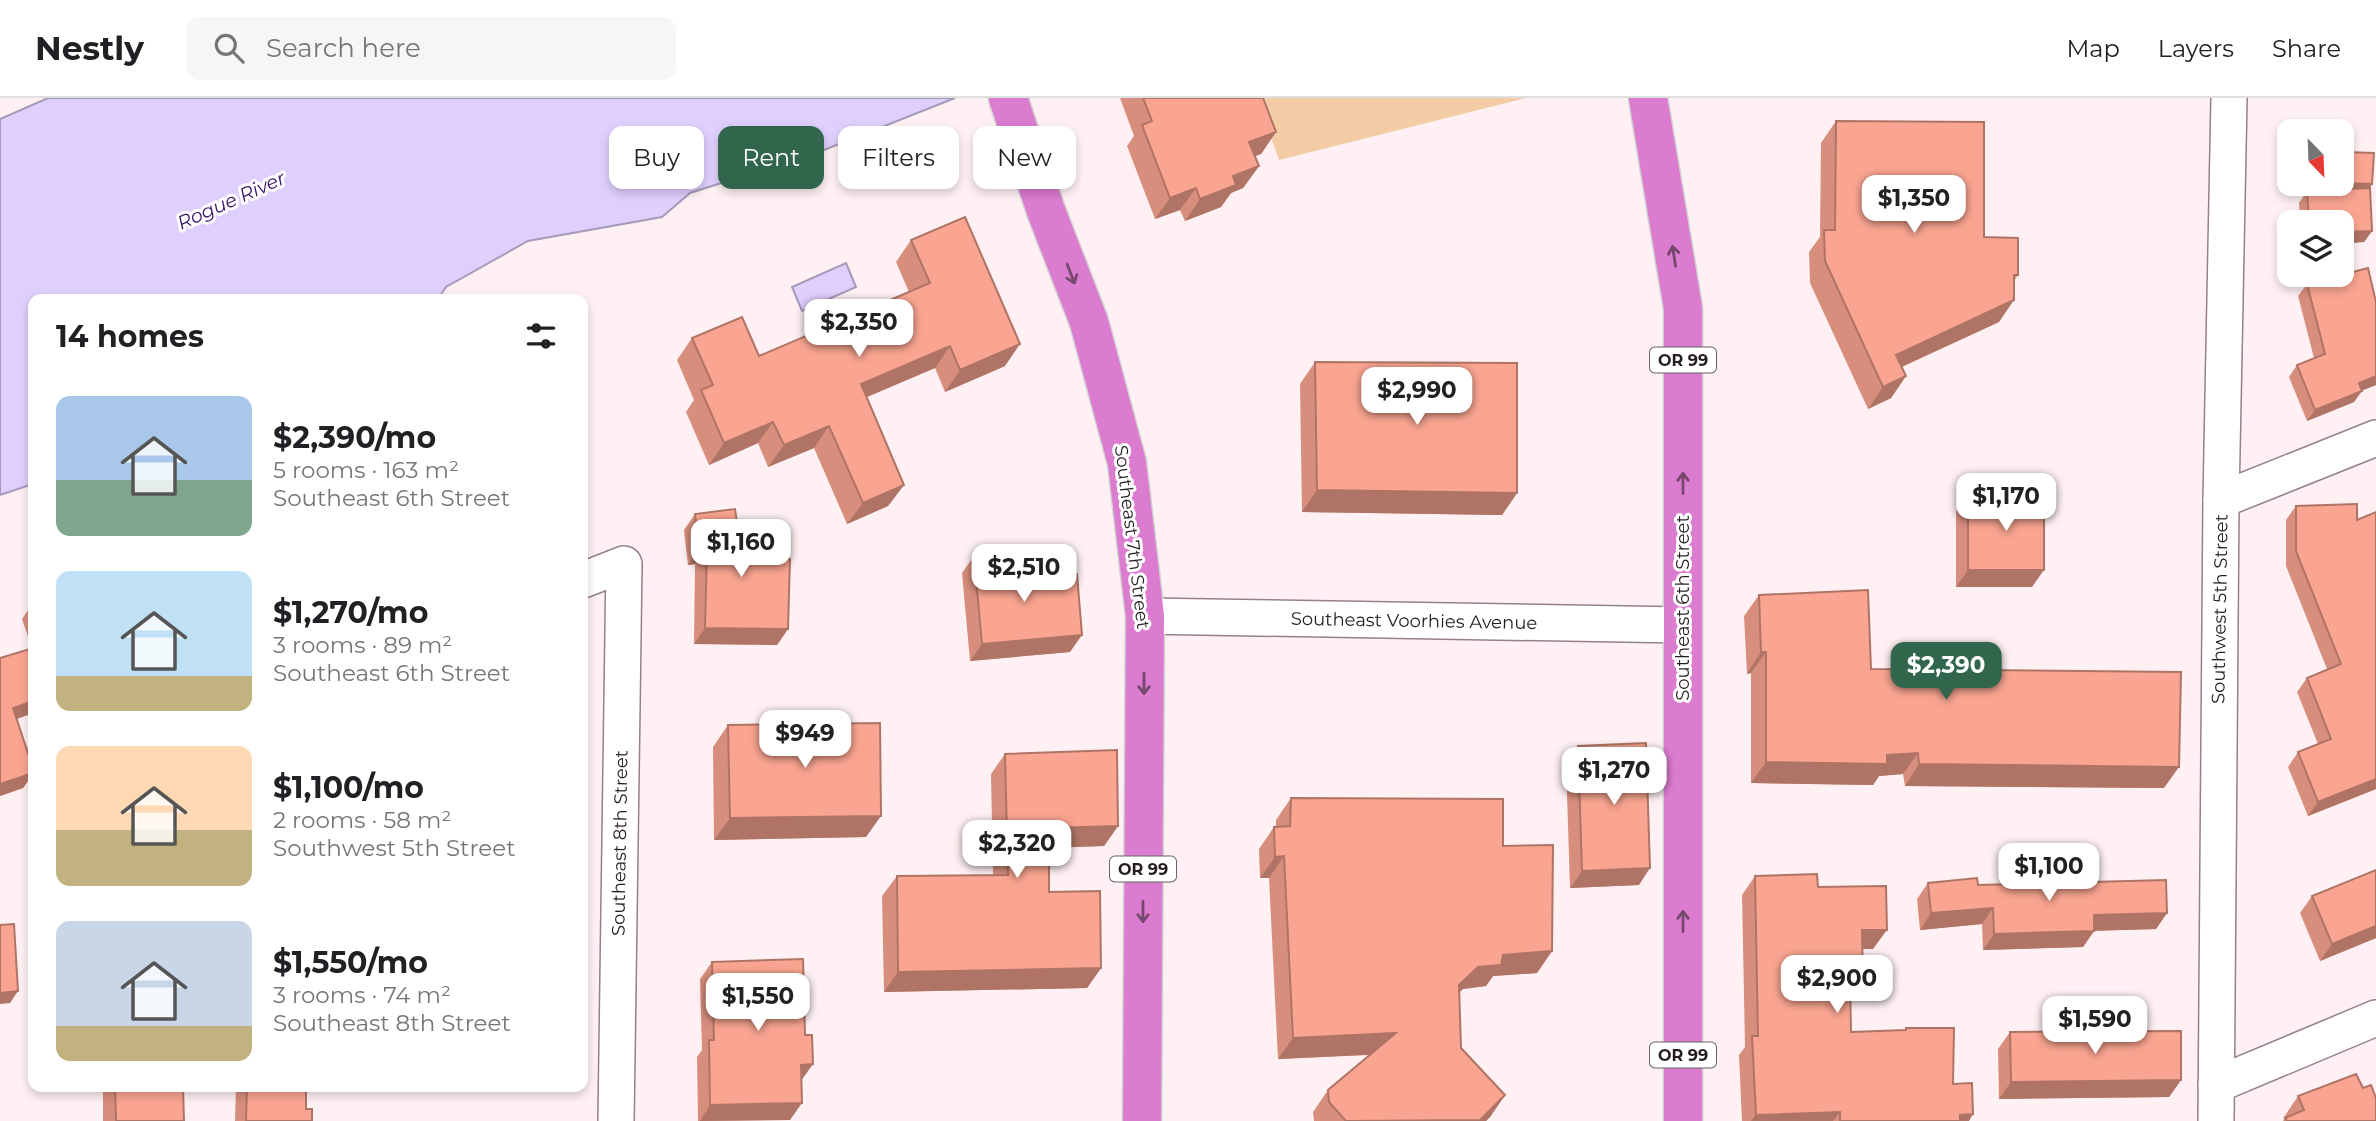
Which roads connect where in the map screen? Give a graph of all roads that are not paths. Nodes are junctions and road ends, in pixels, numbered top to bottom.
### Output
1 (1008, 98) edge
2 (1648, 98) edge
3 (2229, 98) edge
4 (2376, 438) edge
5 (2221, 500) junction
6 (588, 578) edge
7 (1145, 616) junction
8 (1683, 625) junction
9 (2376, 1017) edge
10 (2216, 1085) junction
11 (616, 1121) edge
12 (1142, 1121) edge
13 (1683, 1121) edge
14 (2216, 1121) edge

1 -> 7 highway, Southeast 7th Street / OR 99
8 -> 2 highway, Southeast 6th Street / OR 99
3 - 5 street, Southwest 5th Street
4 - 5 street
5 - 10 street, Southwest 5th Street
6 - 11 street, Southeast 8th Street
7 - 8 street, Southeast Voorhies Avenue
7 -> 12 highway, Southeast 7th Street / OR 99
13 -> 8 highway, Southeast 6th Street / OR 99
9 - 10 street
10 - 14 street, Southwest 5th Street

